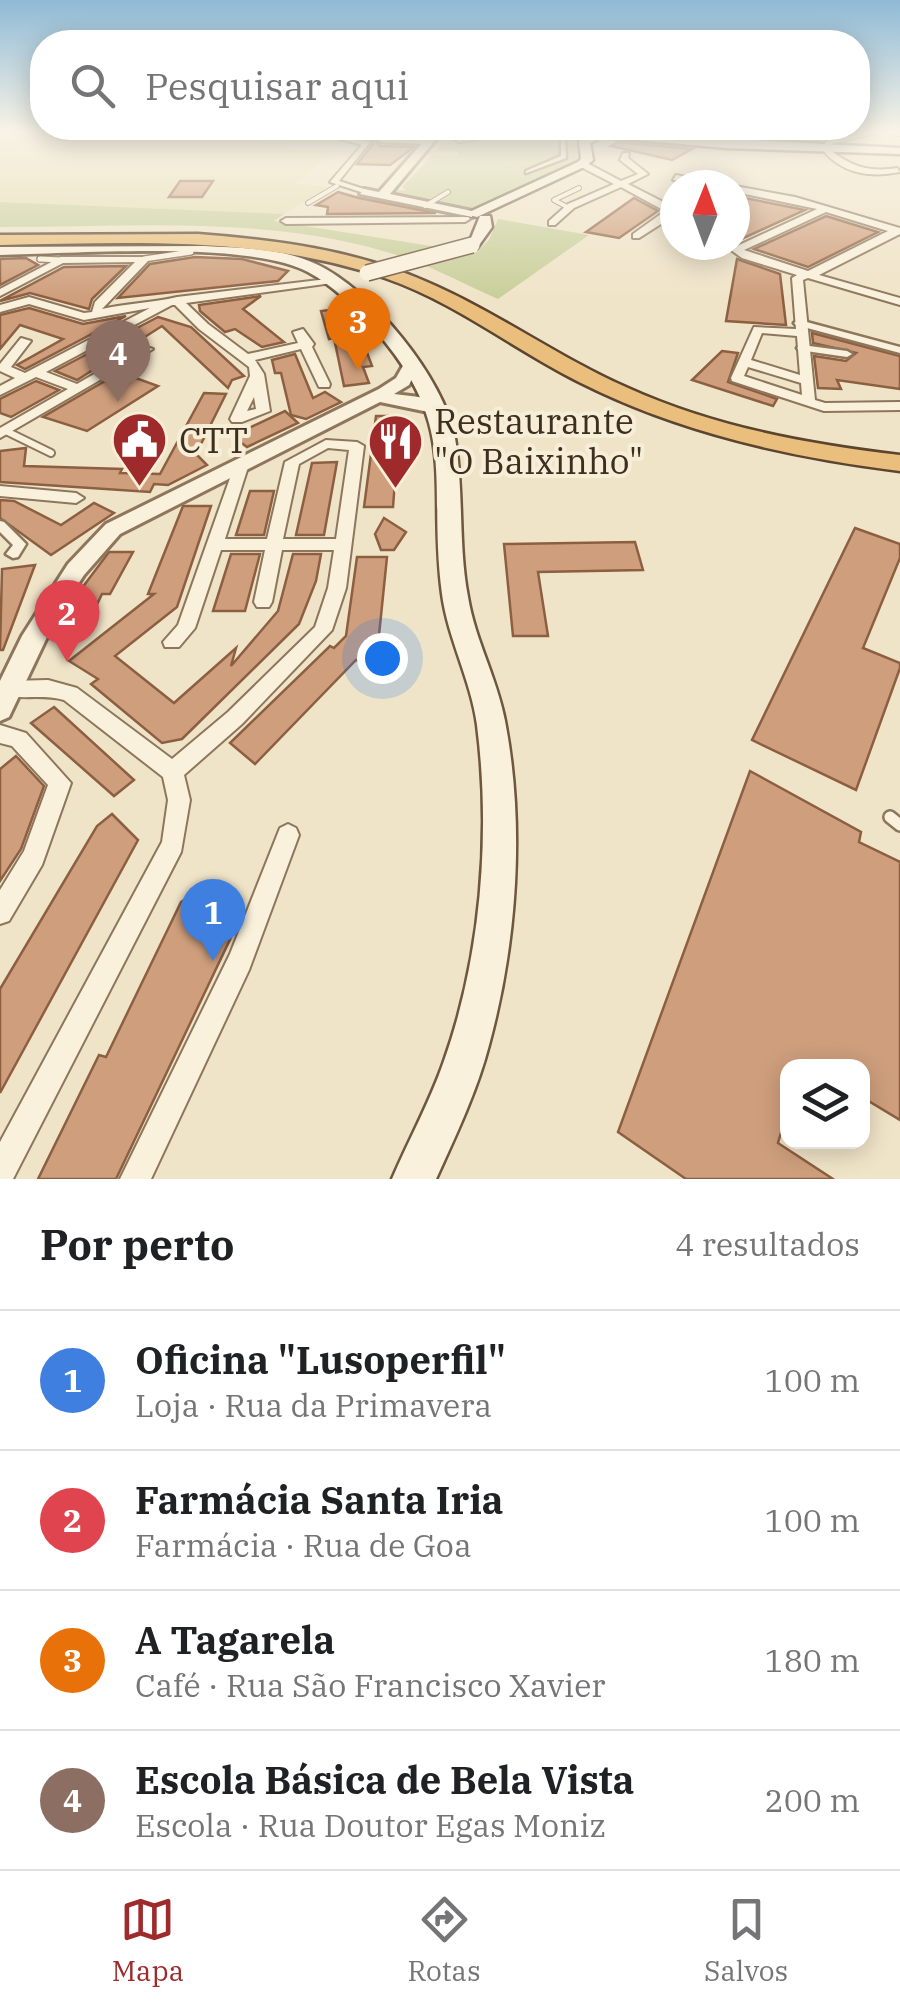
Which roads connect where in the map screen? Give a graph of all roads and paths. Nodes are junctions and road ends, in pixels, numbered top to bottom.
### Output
1 (335, 187) edge
2 (342, 187) edge
3 (378, 187) edge
4 (387, 187) edge
5 (538, 187) edge
6 (623, 187) joint
7 (579, 188) dead end
8 (364, 192) junction
9 (448, 192) dead end
10 (751, 192) edge
11 (382, 196) junction
12 (308, 203) dead end
13 (660, 205) edge
14 (425, 206) junction
15 (569, 208) junction
16 (823, 210) junction
17 (448, 212) junction
18 (433, 219) junction
19 (476, 220) junction
20 (660, 220) edge
21 (286, 221) dead end
22 (552, 223) dead end
23 (898, 231) edge
24 (636, 236) dead end
25 (0, 237) edge
26 (750, 241) edge
27 (0, 251) edge
28 (190, 252) junction
29 (750, 254) edge
30 (144, 258) junction
31 (808, 274) junction
32 (332, 280) junction
33 (0, 293) edge
34 (177, 300) junction
35 (900, 302) edge
36 (162, 304) junction
37 (0, 309) edge
38 (100, 313) junction
39 (799, 328) junction
40 (299, 332) dead end
41 (26, 340) dead end
42 (308, 344) junction
43 (802, 348) junction
44 (147, 349) dead end
45 (900, 350) edge
46 (847, 354) dead end
47 (247, 358) junction
48 (744, 362) junction
49 (410, 367) junction
50 (30, 374) junction
51 (258, 374) dead end
52 (807, 381) junction
53 (324, 384) dead end
54 (79, 389) junction
55 (0, 391) edge
56 (385, 396) junction
57 (431, 400) junction
58 (809, 402) junction
59 (900, 406) edge
60 (693, 413) junction
61 (3, 433) edge
62 (900, 450) edge
63 (50, 453) dead end
64 (900, 463) edge
65 (242, 464) junction
66 (0, 491) edge
67 (76, 498) dead end
68 (0, 525) edge
69 (215, 544) junction
70 (272, 545) junction
71 (342, 545) junction
72 (13, 554) dead end
73 (262, 602) dead end
74 (172, 642) dead end
75 (9, 690) junction
76 (0, 710) edge
77 (0, 734) edge
78 (172, 772) junction
79 (288, 834) dead end
80 (0, 912) edge
81 (0, 1172) edge
82 (135, 1179) edge
83 (414, 1179) edge

1 - 12 lane
2 - 8 street
3 - 8 street
4 - 11 street
5 - 19 main road
6 - 13 street
6 - 15 street
7 - 15 lane
8 - 11 street
9 - 14 lane
10 - 16 street
11 - 14 street
14 - 17 street
15 - 22 street
16 - 23 street
16 - 26 street
17 - 18 street
17 - 19 street
18 - 19 street
18 - 21 street
19 - 32 main road, bridge
20 - 24 street
23 - 31 street
25 - 60 highway
27 - 28 main road
28 - 30 lane
28 - 32 main road
29 - 31 street
30 - 33 street
30 - 38 street
31 - 35 street
31 - 39 street
32 - 34 street
32 - 49 main road
34 - 36 street
34 - 47 street
36 - 38 street
36 - 50 street
37 - 38 street
39 - 43 street
39 - 45 street
39 - 48 street
40 - 42 street
41 - 50 street
42 - 47 street
42 - 53 street
43 - 46 street
43 - 52 street
44 - 54 street
47 - 51 street
48 - 52 street
48 - 58 street
49 - 56 street
49 - 57 main road
50 - 54 street
50 - 55 street
52 - 58 street
54 - 61 street
56 - 57 street
56 - 65 street
57 - 83 main road
58 - 59 street
60 - 62 highway
60 - 64 highway
61 - 63 lane
65 - 69 street
65 - 75 street
66 - 67 street
68 - 72 street
69 - 70 street
69 - 74 street
70 - 71 street
70 - 71 street
70 - 73 street
71 - 78 street
75 - 76 street
75 - 78 street
77 - 80 street
78 - 81 street
79 - 82 street

